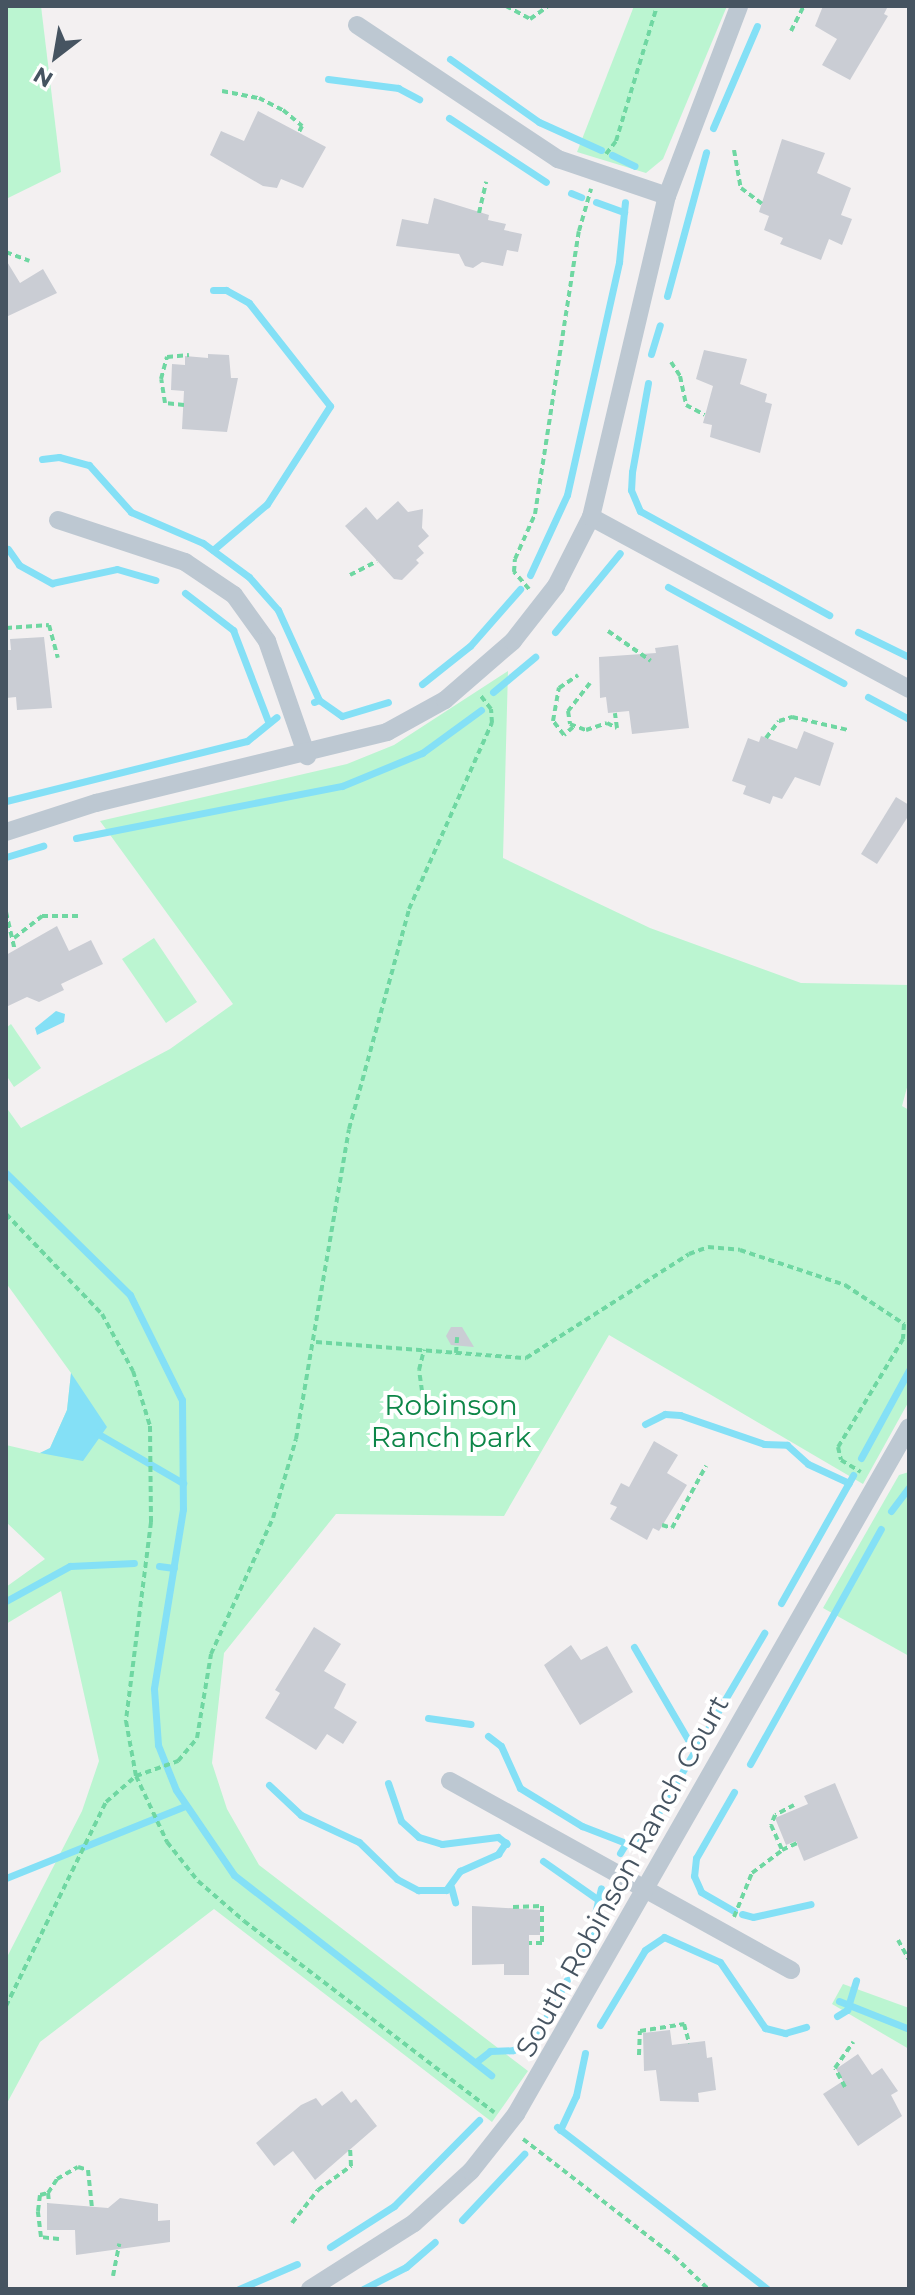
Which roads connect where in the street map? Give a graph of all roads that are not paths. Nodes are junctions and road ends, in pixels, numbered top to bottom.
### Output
1 (739, 6) edge
2 (357, 25) dead end
3 (667, 196) junction
4 (591, 517) junction
5 (58, 520) dead end
6 (909, 689) edge
7 (307, 756) junction
8 (6, 832) edge
9 (909, 1427) edge
10 (450, 1781) dead end
11 (647, 1889) junction
12 (791, 1970) dead end
13 (314, 2288) edge

1 - 3 street
2 - 3 street
3 - 4 street
4 - 6 street
4 - 7 street
5 - 7 street
7 - 8 street
9 - 11 street, South Robinson Ranch Court
10 - 11 street
11 - 12 street
11 - 13 street, South Robinson Ranch Court

